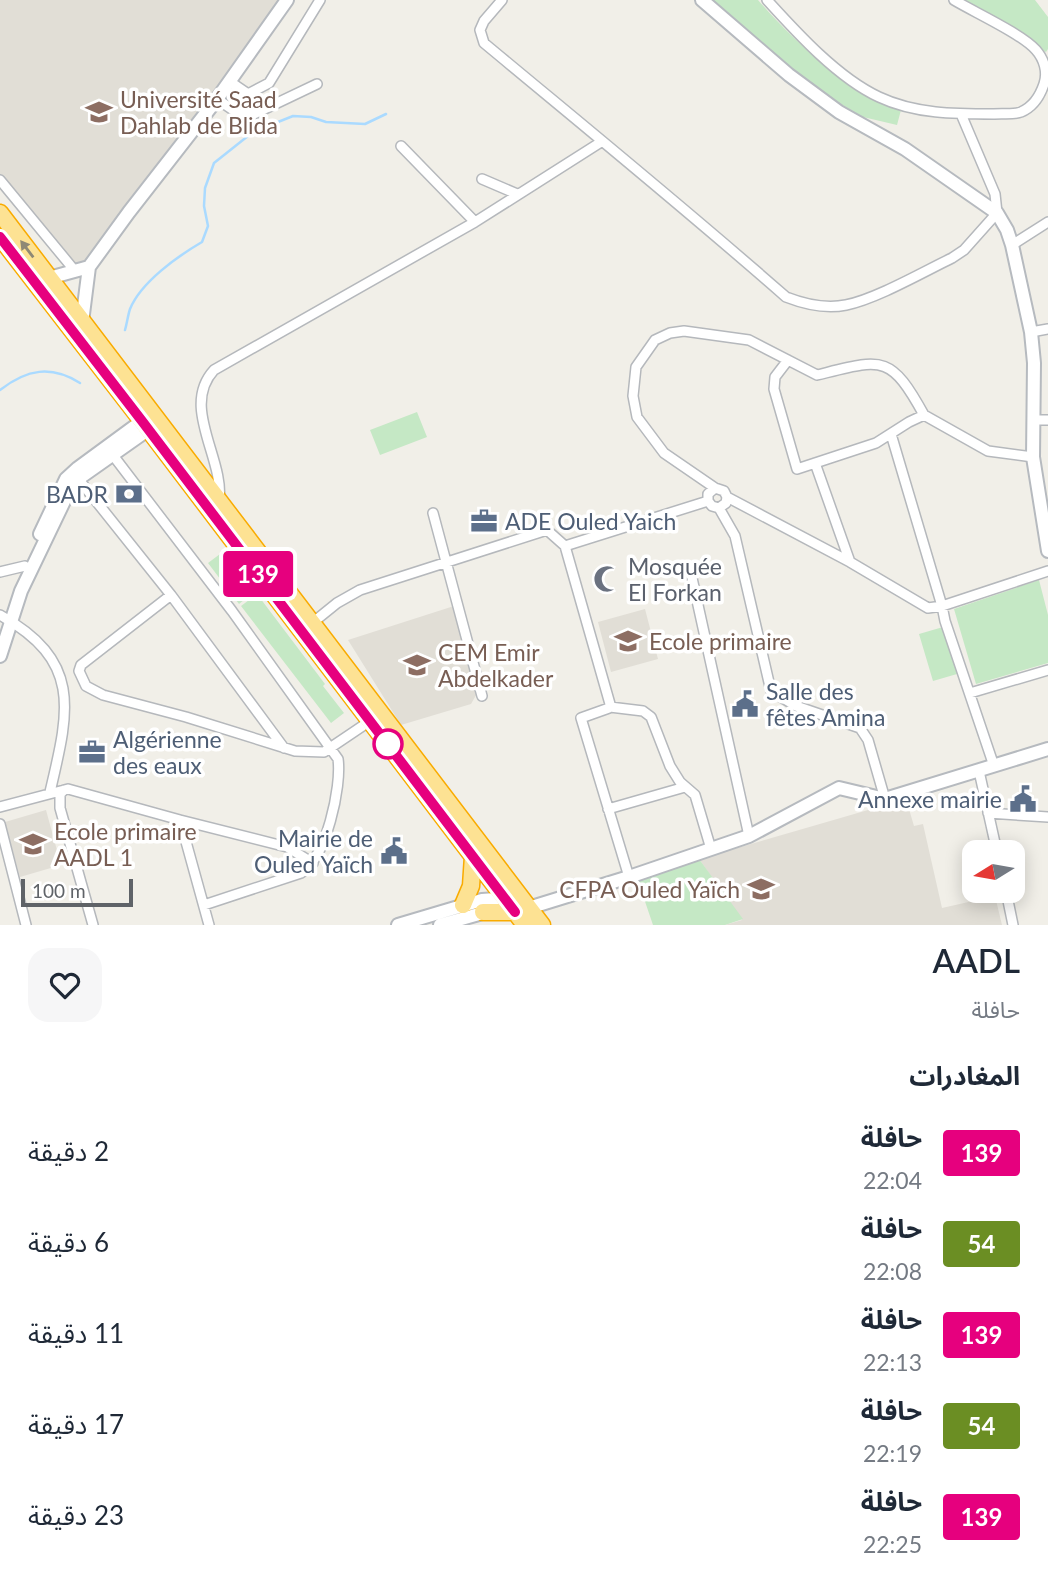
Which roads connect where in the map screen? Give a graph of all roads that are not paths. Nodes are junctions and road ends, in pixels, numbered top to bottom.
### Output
1 (287, 0) edge
2 (320, 0) edge
3 (502, 0) edge
4 (702, 0) edge
5 (767, 0) edge
6 (954, 0) edge
7 (229, 80) junction
8 (317, 84) dead end
9 (217, 99) junction
10 (961, 114) junction
11 (601, 142) junction
12 (401, 146) dead end
13 (482, 179) dead end
14 (0, 180) edge
15 (517, 194) junction
16 (0, 213) edge
17 (997, 213) junction
18 (475, 222) junction
19 (1048, 222) edge
20 (0, 237) edge
21 (1012, 245) junction
22 (89, 267) junction
23 (75, 271) junction
24 (49, 278) junction
25 (82, 322) junction
26 (1048, 329) edge
27 (1031, 332) junction
28 (788, 360) junction
29 (924, 415) junction
30 (1033, 420) junction
31 (1048, 420) edge
32 (146, 425) junction
33 (891, 434) junction
34 (112, 454) junction
35 (1033, 457) junction
36 (815, 463) junction
37 (75, 476) junction
38 (715, 488) junction
39 (727, 497) junction
40 (708, 501) junction
41 (215, 507) junction
42 (719, 508) junction
43 (433, 513) dead end
44 (1046, 519) edge
45 (565, 546) junction
46 (1048, 551) edge
47 (447, 562) junction
48 (850, 562) junction
49 (25, 566) junction
50 (1048, 571) edge
51 (0, 572) edge
52 (692, 578) dead end
53 (171, 594) junction
54 (942, 606) junction
55 (3, 620) edge
56 (306, 627) junction
57 (0, 656) edge
58 (1048, 670) edge
59 (970, 693) junction
60 (482, 696) dead end
61 (610, 706) junction
62 (370, 721) junction
63 (284, 748) junction
64 (331, 749) junction
65 (1048, 749) edge
66 (994, 766) junction
67 (979, 771) junction
68 (685, 787) junction
69 (64, 790) junction
70 (50, 792) junction
71 (885, 799) junction
72 (0, 807) edge
73 (608, 809) junction
74 (988, 813) junction
75 (1048, 817) edge
76 (180, 820) junction
77 (0, 824) edge
78 (749, 836) junction
79 (994, 840) edge
80 (711, 849) junction
81 (473, 856) junction
82 (313, 863) junction
83 (12, 872) junction
84 (0, 875) edge
85 (629, 877) junction
86 (504, 898) junction
87 (1008, 903) edge
88 (204, 905) junction
89 (463, 905) junction
90 (482, 906) junction
91 (523, 912) edge
92 (26, 925) edge
93 (93, 925) edge
94 (209, 925) edge
95 (398, 925) edge
96 (440, 925) edge
97 (542, 925) edge
98 (1013, 925) edge

1 - 7 street
2 - 7 street
3 - 11 street
4 - 17 street
5 - 10 street
6 - 10 street
7 - 9 street
8 - 9 street
9 - 22 street
10 - 17 street
11 - 15 street
11 - 17 street
12 - 18 street
13 - 15 street
14 - 23 street
15 - 18 street
24 -> 16 highway
17 - 21 street
18 - 41 street
19 - 21 street
20 - 32 highway
21 - 27 street
22 - 23 street
22 - 25 street
23 - 24 street
24 - 25 highway
25 - 41 highway
26 - 27 street
27 - 30 street
28 - 29 street
28 - 36 street
28 - 38 street
29 - 33 street
29 - 35 street
30 - 31 street
30 - 35 street
32 - 34 street
32 - 37 street
32 - 41 highway
33 - 36 street
33 - 54 street
34 - 37 street
34 - 64 street
35 - 44 street
36 - 48 street
37 - 49 street
37 - 53 street
37 - 55 street
38 - 39 street
38 - 40 street
39 - 42 street
39 - 48 street
40 - 42 street
40 - 45 street
41 - 56 highway
42 - 71 street
43 - 47 street
44 - 46 street
45 - 47 street
45 - 61 street
47 - 56 street
47 - 60 street
48 - 54 street
49 - 51 street
49 - 55 street
50 - 54 street
52 - 78 street
53 - 63 street
53 - 63 street
54 - 59 street
55 - 57 street
55 - 70 street
56 - 62 highway
56 - 91 highway
58 - 59 street
59 - 66 street
61 - 68 street
61 - 73 street
62 - 64 street
62 - 81 highway
63 - 64 street
64 - 82 street
65 - 66 street
66 - 67 street
67 - 71 street
67 - 74 street
68 - 73 street
68 - 80 street
69 - 70 street
69 - 76 street
69 - 93 street
70 - 72 street
71 - 78 street
73 - 85 street
74 - 75 street
74 - 79 street
76 - 82 street
76 - 88 street
77 - 83 street
78 - 80 street
80 - 85 street
81 - 86 highway
81 - 89 highway
82 - 88 street
83 - 84 street
83 - 92 street
85 - 91 street
86 - 90 street
86 - 91 highway
87 - 98 street
88 - 94 street
89 - 90 street
89 - 95 street
90 - 91 highway
90 - 96 street
91 - 97 highway

